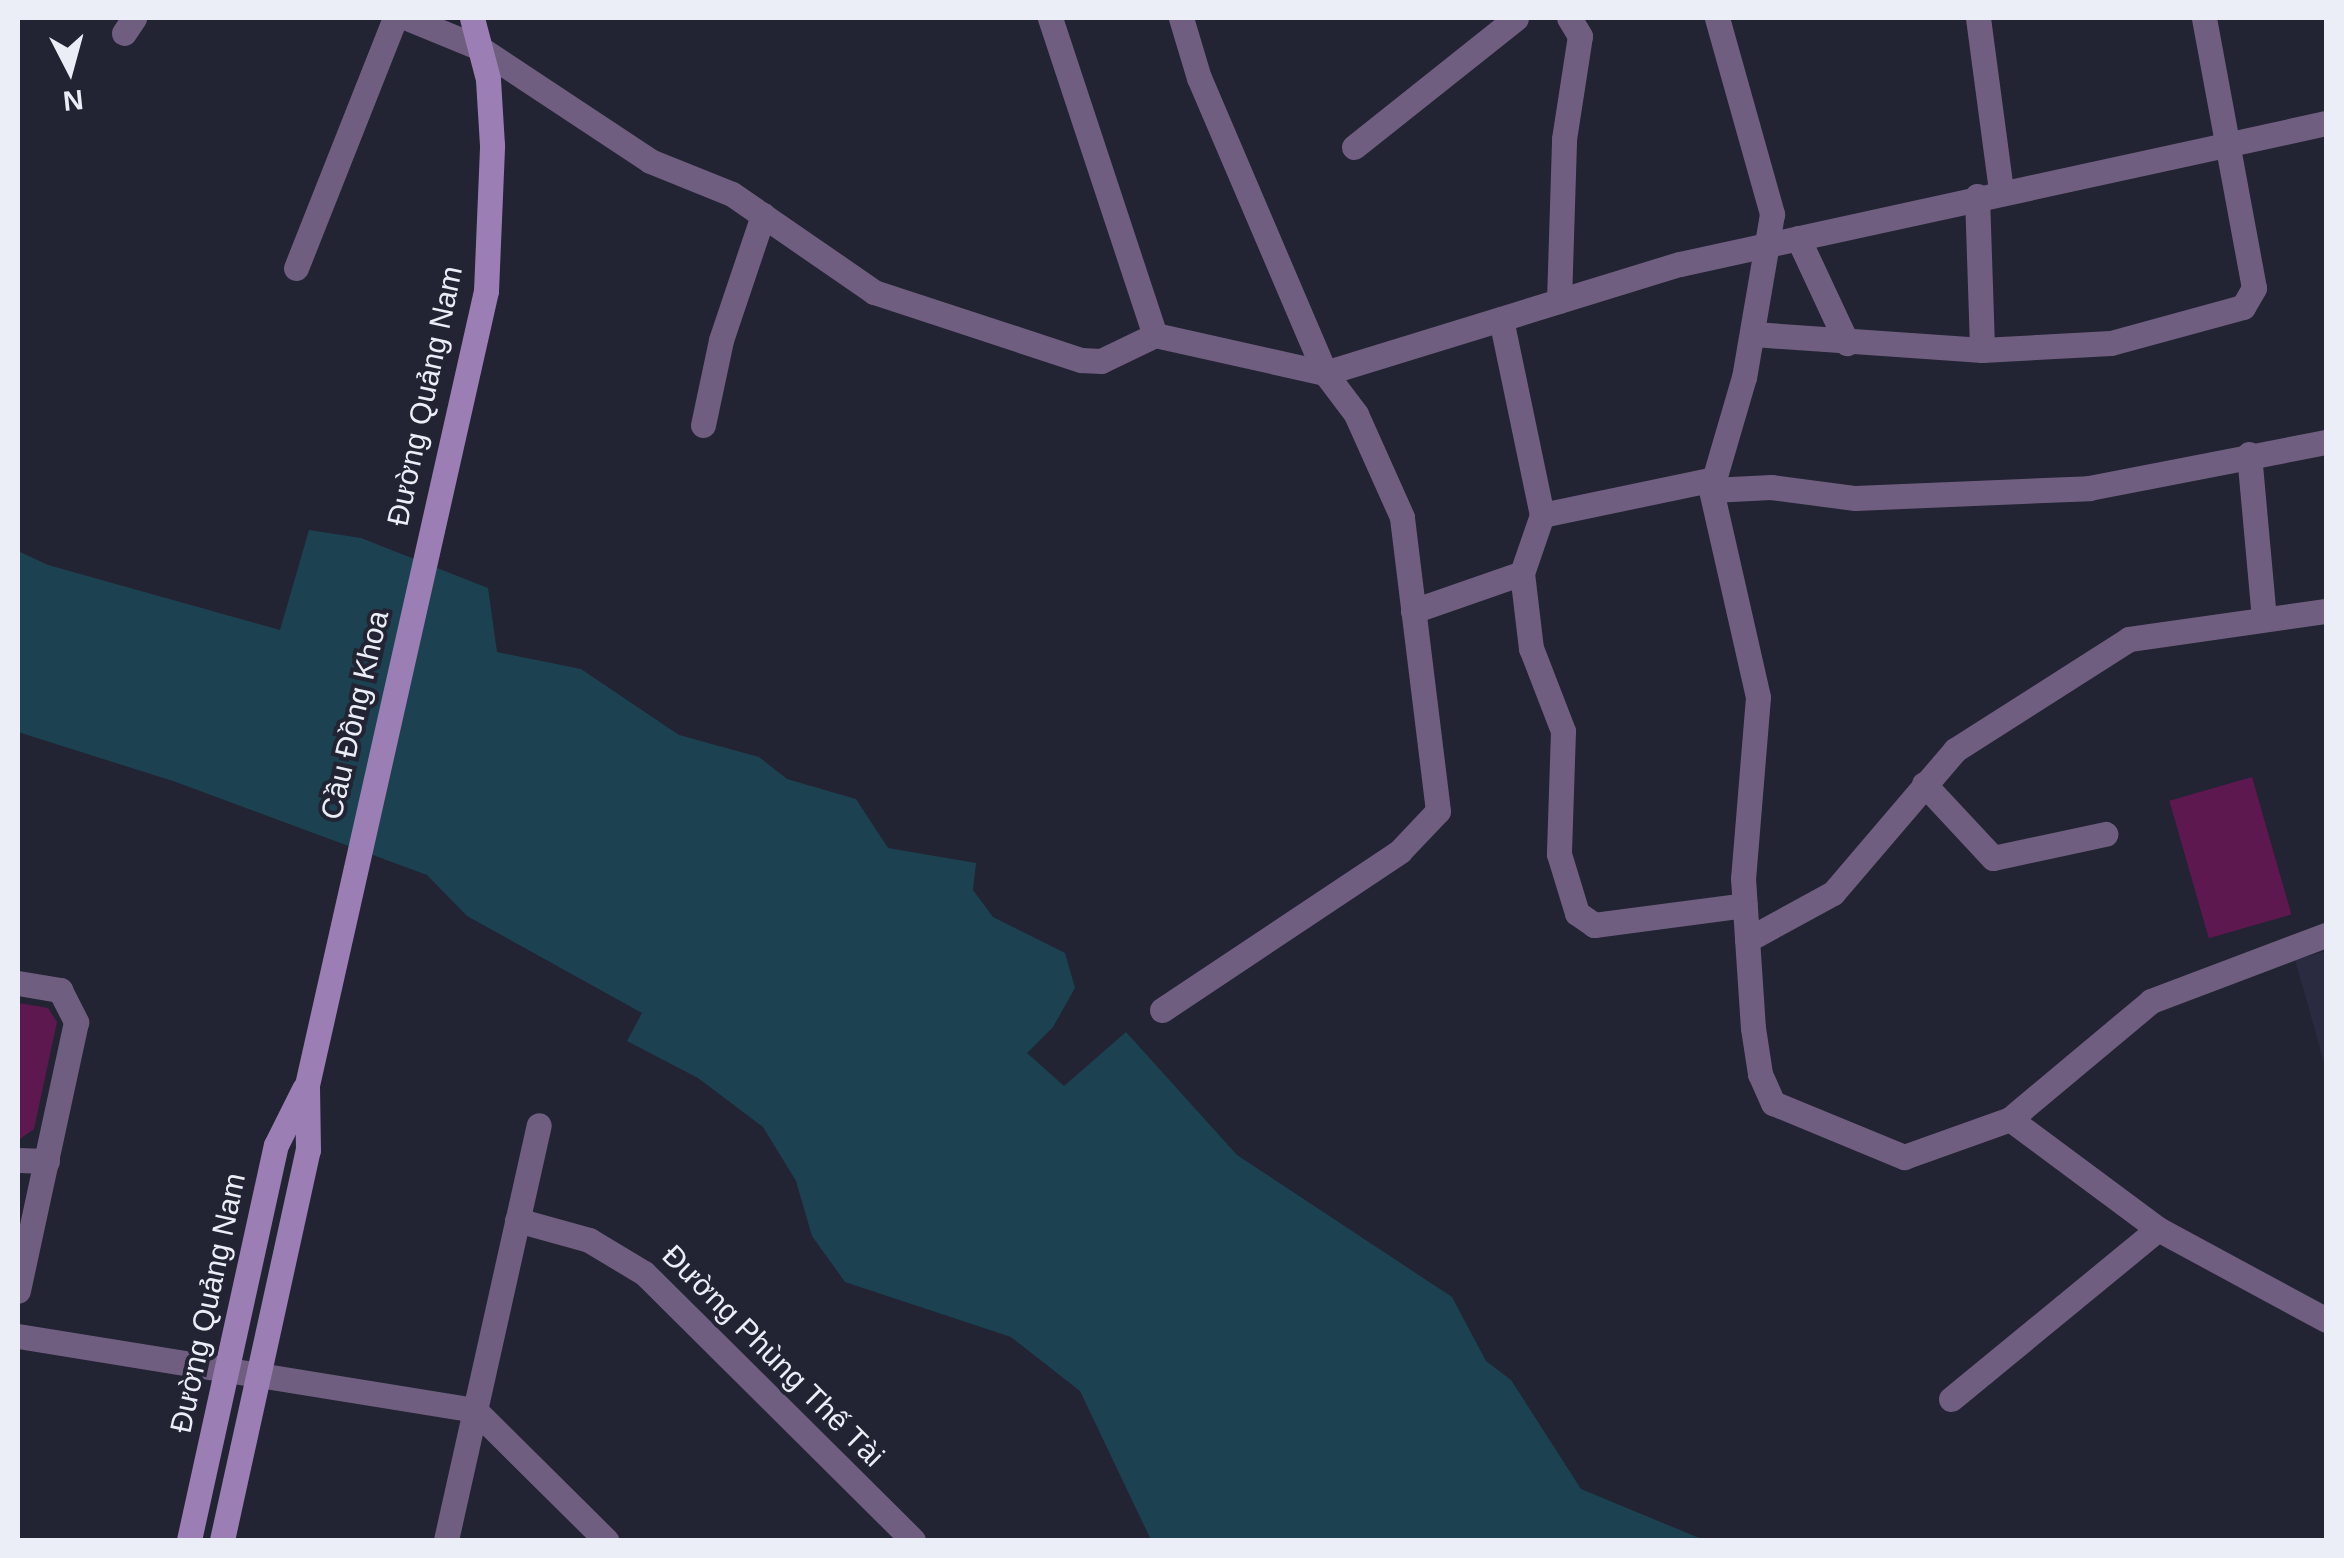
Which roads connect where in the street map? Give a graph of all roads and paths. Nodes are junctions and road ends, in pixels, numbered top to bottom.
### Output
1 (395, 18) edge
2 (408, 18) edge
3 (472, 18) edge
4 (1050, 18) edge
5 (1181, 18) edge
6 (1516, 18) edge
7 (1570, 18) edge
8 (1717, 18) edge
9 (1978, 18) edge
10 (2204, 18) edge
11 (478, 48) junction
12 (2326, 123) edge
13 (2232, 143) junction
14 (1354, 148) dead end
15 (1989, 194) junction
16 (764, 216) junction
17 (1798, 238) junction
18 (1768, 244) junction
19 (296, 268) dead end
20 (1559, 301) junction
21 (1500, 319) junction
22 (1753, 334) junction
23 (1155, 336) junction
24 (1847, 344) junction
25 (1982, 350) junction
26 (1325, 373) junction
27 (703, 425) dead end
28 (2326, 442) edge
29 (2250, 454) junction
30 (1713, 484) junction
31 (1542, 515) junction
32 (425, 550) joint
33 (1522, 573) junction
34 (2326, 610) edge
35 (1414, 611) junction
36 (2264, 618) junction
37 (1924, 784) junction
38 (2105, 834) dead end
39 (349, 894) joint
40 (1745, 905) junction
41 (2326, 935) edge
42 (1747, 940) junction
43 (18, 984) edge
44 (1162, 1010) dead end
45 (306, 1085) junction
46 (2010, 1119) junction
47 (538, 1125) dead end
48 (18, 1160) edge
49 (46, 1162) junction
50 (517, 1220) junction
51 (2158, 1228) junction
52 (18, 1291) edge
53 (2324, 1315) edge
54 (18, 1336) edge
55 (228, 1368) junction
56 (259, 1372) junction
57 (1951, 1398) dead end
58 (474, 1410) junction
59 (189, 1540) edge
60 (222, 1540) edge
61 (446, 1540) edge
62 (606, 1540) edge
63 (913, 1540) edge

1 - 19 street
2 - 11 street
3 - 11 main road, Đường Quảng Nam
4 - 23 street
5 - 26 street
6 - 14 street
7 - 20 street
8 - 18 street
9 - 15 street
10 - 13 street
11 - 16 street
11 - 32 main road, Đường Quảng Nam
12 - 13 street
13 - 15 street
13 - 25 street
15 - 17 street
15 - 25 street
16 - 23 street
16 - 27 street
17 - 18 street
17 - 24 street
18 - 20 street
18 - 22 street
20 - 21 street
21 - 26 street
21 - 31 street
22 - 24 street
22 - 30 street
23 - 26 street
24 - 25 street
26 - 35 street
28 - 29 street
29 - 30 street
29 - 36 street
30 - 31 street
30 - 40 street
31 - 33 street
32 - 39 main road, Cầu Đồng Khoa
33 - 35 street
33 - 40 street
34 - 36 street
35 - 44 street
36 - 37 street
37 - 38 street
37 - 42 street
39 - 45 main road, Đường Quảng Nam
40 - 42 street
41 - 46 street
42 - 46 street
43 - 49 street
45 - 55 main road, Đường Quảng Nam
45 - 56 main road, Đường Quảng Nam
46 - 51 street
47 - 50 street
48 - 49 street
49 - 52 street
50 - 58 street
50 - 63 street, Đường Phùng Thế Tài
51 - 53 street
51 - 57 street
54 - 55 street
55 - 56 street
55 - 59 main road, Đường Quảng Nam
56 - 58 street
56 - 60 main road, Đường Quảng Nam
58 - 61 street
58 - 62 street

